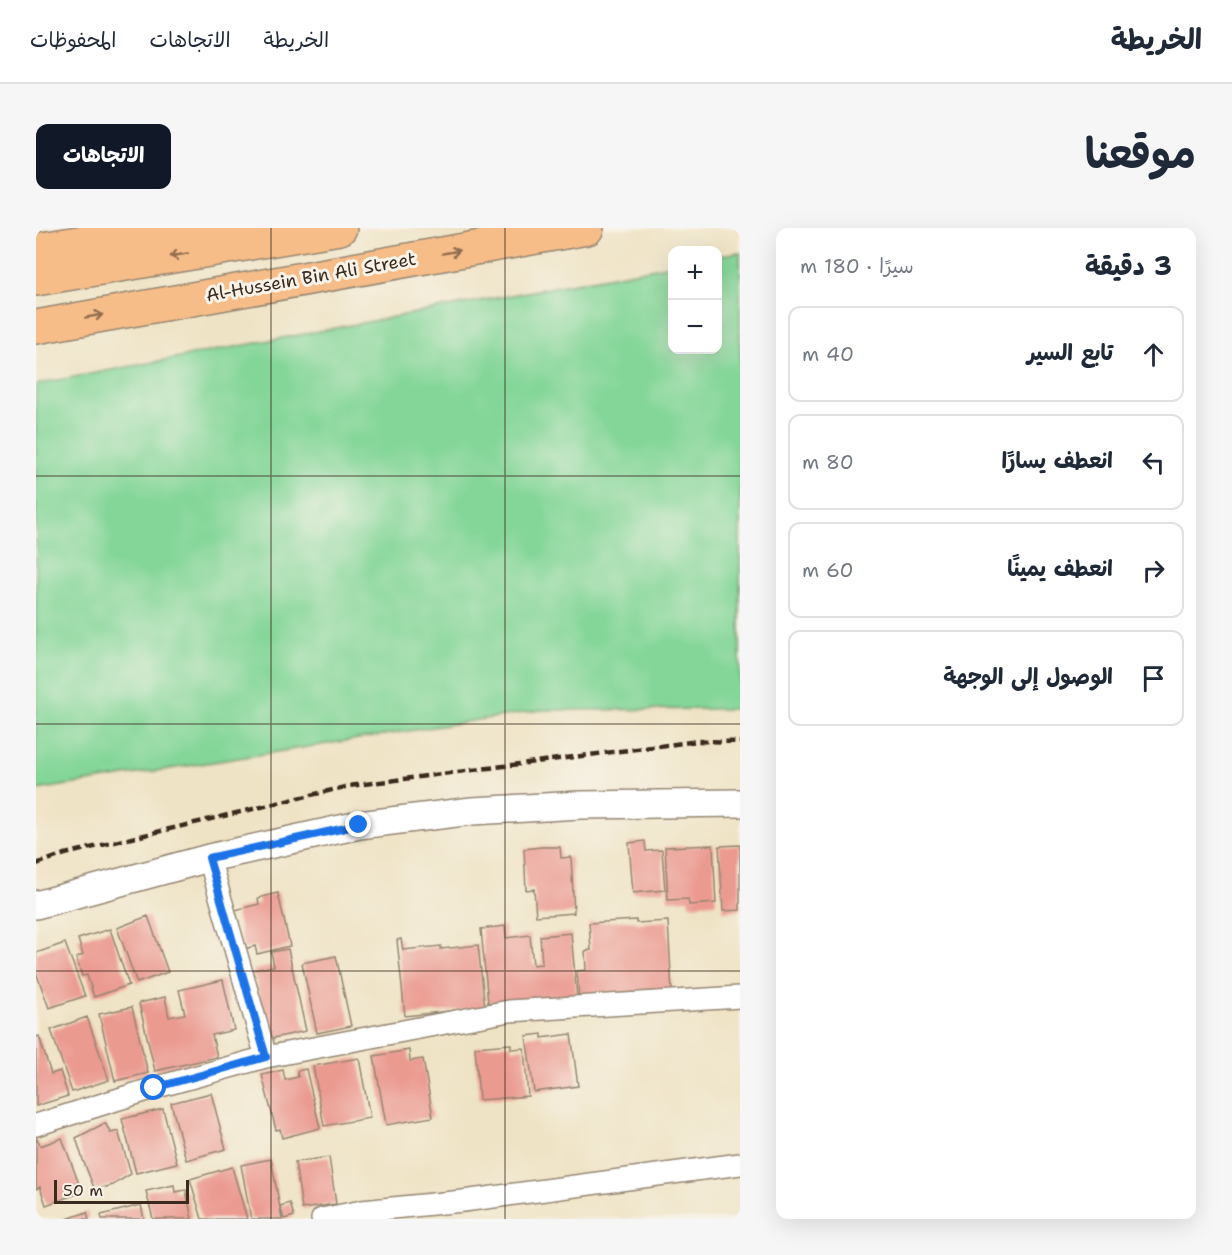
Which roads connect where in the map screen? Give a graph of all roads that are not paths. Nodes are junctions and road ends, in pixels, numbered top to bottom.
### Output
1 (340, 228) edge
2 (587, 228) edge
3 (271, 240) junction
4 (36, 250) edge
5 (36, 279) edge
6 (36, 327) edge
7 (740, 803) edge
8 (209, 858) junction
9 (36, 905) edge
10 (740, 997) edge
11 (266, 1057) junction
12 (36, 1125) edge
13 (740, 1164) edge
14 (465, 1210) edge
15 (322, 1219) edge

1 - 3 highway
6 -> 2 highway, Al-Hussein Bin Ali Street
3 - 4 highway
3 -> 5 highway
7 - 8 street
8 - 9 street
8 - 11 street
10 - 11 street
11 - 12 street
13 - 14 street
14 - 15 street

